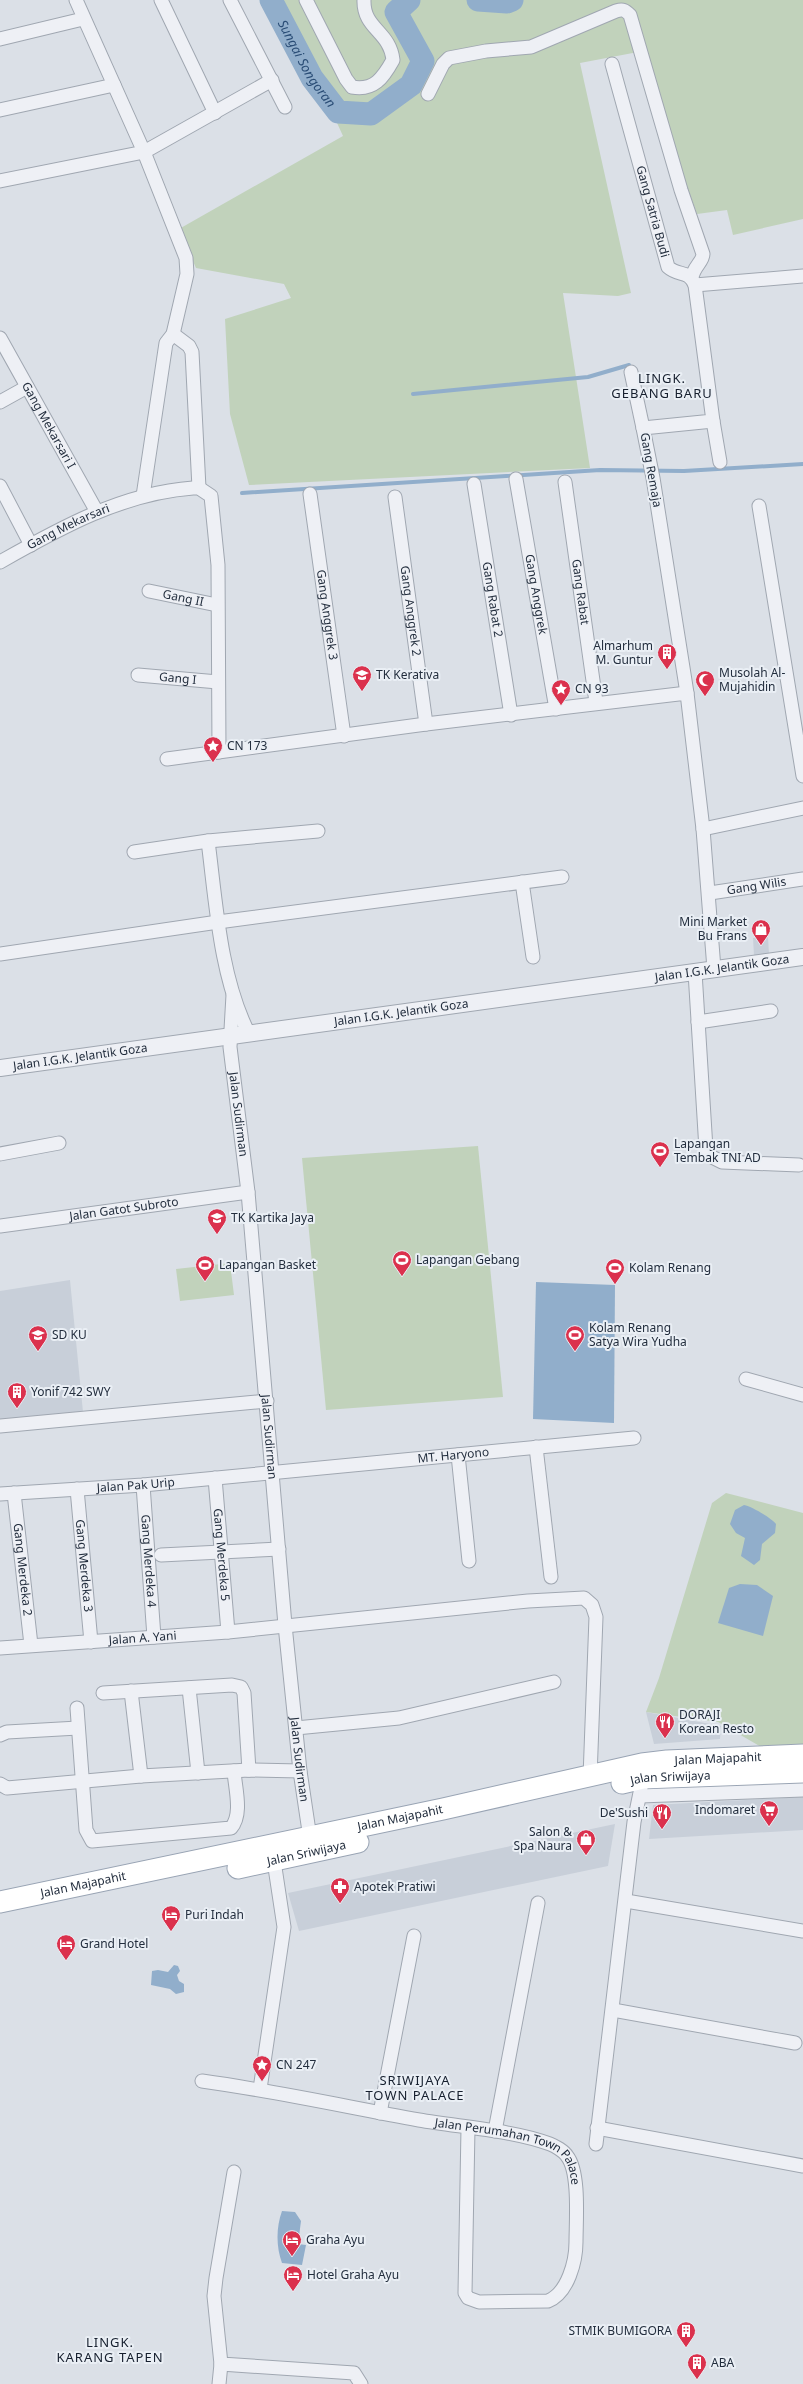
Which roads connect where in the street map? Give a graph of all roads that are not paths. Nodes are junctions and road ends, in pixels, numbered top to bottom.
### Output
1 (76, 0) edge
2 (161, 0) edge
3 (230, 0) edge
4 (306, 0) edge
5 (364, 0) edge
6 (83, 18) junction
7 (0, 39) edge
8 (612, 64) dead end
9 (272, 80) junction
10 (114, 85) junction
11 (428, 94) dead end
12 (285, 107) dead end
13 (0, 110) edge
14 (215, 113) junction
15 (144, 152) junction
16 (0, 181) edge
17 (803, 276) edge
18 (694, 282) junction
19 (173, 334) junction
20 (0, 338) edge
21 (631, 372) dead end
22 (27, 387) junction
23 (0, 402) edge
24 (713, 421) junction
25 (643, 428) junction
26 (720, 462) dead end
27 (516, 480) dead end
28 (565, 482) dead end
29 (474, 484) dead end
30 (0, 486) edge
31 (199, 488) junction
32 (310, 494) dead end
33 (140, 496) junction
34 (395, 497) dead end
35 (759, 506) dead end
36 (97, 512) junction
37 (31, 545) junction
38 (0, 562) edge
39 (149, 591) dead end
40 (218, 604) junction
41 (138, 676) dead end
42 (218, 682) junction
43 (687, 693) junction
44 (596, 702) junction
45 (556, 710) junction
46 (511, 715) junction
47 (426, 724) junction
48 (344, 736) junction
49 (220, 752) junction
50 (167, 759) dead end
51 (803, 776) edge
52 (803, 808) edge
53 (704, 829) junction
54 (318, 831) dead end
55 (208, 842) junction
56 (134, 852) dead end
57 (562, 877) dead end
58 (803, 879) edge
59 (522, 882) junction
60 (710, 893) junction
61 (218, 922) junction
62 (0, 954) edge
63 (533, 957) dead end
64 (803, 957) edge
65 (714, 970) junction
66 (695, 972) junction
67 (233, 995) junction
68 (771, 1011) dead end
69 (698, 1022) junction
70 (248, 1032) junction
71 (230, 1035) junction
72 (0, 1068) edge
73 (59, 1143) dead end
74 (0, 1154) edge
75 (799, 1165) dead end
76 (248, 1192) junction
77 (0, 1226) edge
78 (746, 1379) dead end
79 (803, 1394) edge
80 (267, 1401) junction
81 (0, 1426) edge
82 (634, 1438) dead end
83 (536, 1447) junction
84 (458, 1455) junction
85 (272, 1473) junction
86 (215, 1478) junction
87 (143, 1485) junction
88 (77, 1489) junction
89 (14, 1493) junction
90 (0, 1494) edge
91 (280, 1549) junction
92 (220, 1554) junction
93 (161, 1555) dead end
94 (469, 1562) dead end
95 (551, 1576) dead end
96 (285, 1625) junction
97 (228, 1632) junction
98 (154, 1637) junction
99 (91, 1642) junction
100 (31, 1645) junction
101 (0, 1648) edge
102 (554, 1682) dead end
103 (189, 1688) junction
104 (131, 1691) junction
105 (103, 1693) dead end
106 (77, 1708) dead end
107 (78, 1728) junction
108 (296, 1728) junction
109 (0, 1735) edge
110 (803, 1755) edge
111 (249, 1770) junction
112 (234, 1771) junction
113 (300, 1771) junction
114 (803, 1772) edge
115 (198, 1773) junction
116 (141, 1776) junction
117 (590, 1777) junction
118 (83, 1783) junction
119 (0, 1784) edge
120 (641, 1787) junction
121 (803, 1790) edge
122 (445, 1816) junction
123 (310, 1838) junction
124 (274, 1861) junction
125 (626, 1901) junction
126 (0, 1902) edge
127 (538, 1903) dead end
128 (0, 1917) edge
129 (803, 1931) edge
130 (414, 1936) dead end
131 (613, 2010) junction
132 (795, 2043) dead end
133 (202, 2082) dead end
134 (260, 2089) junction
135 (380, 2113) junction
136 (468, 2128) junction
137 (597, 2128) junction
138 (495, 2131) junction
139 (596, 2144) dead end
140 (803, 2166) edge
141 (234, 2172) dead end
142 (221, 2364) junction
143 (219, 2382) edge
144 (361, 2382) edge

1 - 6 street
2 - 14 street
3 - 9 street
4 - 5 street
6 - 7 street
6 - 10 street
8 - 18 street, Gang Satria Budi
9 - 12 street
9 - 14 street
10 - 13 street
10 - 15 street
11 - 18 street
14 - 15 street
15 - 16 street
15 - 19 street
17 - 18 street, Gang Satria Budi
18 - 24 street
19 - 31 street
19 - 33 street
20 - 22 street, Gang Mekarsari I
21 - 25 street
22 - 23 street
22 - 36 street, Gang Mekarsari I
24 - 25 street, Gang Remaja
24 - 26 street
25 - 43 street, Gang Remaja
27 - 45 street, Gang Anggrek
28 - 44 street, Gang Rabat
29 - 46 street, Gang Rabat 2
30 - 37 street
31 - 33 street, Gang Mekarsari
31 - 40 street
32 - 48 street, Gang Anggrek 3
33 - 36 street, Gang Mekarsari
34 - 47 street, Gang Anggrek 2
35 - 51 street
36 - 37 street, Gang Mekarsari
37 - 38 street, Gang Mekarsari
39 - 40 street, Gang II
40 - 42 street
41 - 42 street, Gang I
42 - 49 street
43 - 44 street
43 - 53 street, Gang Remaja
44 - 45 street
45 - 46 street
46 - 47 street
47 - 48 street
48 - 49 street
49 - 50 street
52 - 53 street
53 - 60 street, Gang Remaja
54 - 55 street
55 - 56 street
55 - 61 street
57 - 59 street
58 - 60 street, Gang Wilis
59 - 61 street
59 - 63 street
60 - 65 street, Gang Remaja
61 - 62 street
61 - 67 street
64 - 65 street, Jalan I.G.K. Jelantik Goza
65 - 66 street, Jalan I.G.K. Jelantik Goza
66 - 69 street
66 - 70 street, Jalan I.G.K. Jelantik Goza
67 - 70 street
67 - 71 street, Jalan Sudirman
68 - 69 street
69 - 75 street
70 - 71 street, Jalan I.G.K. Jelantik Goza
71 - 72 street, Jalan I.G.K. Jelantik Goza
71 - 76 street, Jalan Sudirman
73 - 74 street
76 - 77 street, Jalan Gatot Subroto
76 - 80 street, Jalan Sudirman
78 - 79 street
80 - 81 street
80 - 85 street, Jalan Sudirman
82 - 83 street, MT. Haryono
83 - 84 street, MT. Haryono
83 - 95 street
84 - 85 street, MT. Haryono
84 - 94 street
85 - 86 street, Jalan Pak Urip
85 - 91 street, Jalan Sudirman
86 - 87 street, Jalan Pak Urip
86 - 92 street, Gang Merdeka 5
87 - 88 street, Jalan Pak Urip
87 - 98 street, Gang Merdeka 4
88 - 89 street, Jalan Pak Urip
88 - 99 street, Gang Merdeka 3
89 - 90 street, Jalan Pak Urip
89 - 100 street, Gang Merdeka 2
91 - 92 street
91 - 96 street, Jalan Sudirman
92 - 93 street
92 - 97 street, Gang Merdeka 5
96 - 97 street, Jalan A. Yani
96 - 108 street, Jalan Sudirman
96 - 117 street, Jalan A. Yani
97 - 98 street, Jalan A. Yani
98 - 99 street, Jalan A. Yani
99 - 100 street, Jalan A. Yani
100 - 101 street, Jalan A. Yani
102 - 108 street
103 - 104 street
103 - 111 street
103 - 115 street
104 - 105 street
104 - 116 street
106 - 107 street
107 - 109 street
107 - 118 street
108 - 113 street, Jalan Sudirman
110 - 117 main road, Jalan Majapahit
111 - 112 street
111 - 113 street
112 - 115 street
112 - 118 street
113 - 123 street, Jalan Sudirman
114 - 120 main road, Jalan Sriwijaya
115 - 116 street
116 - 118 street
117 - 122 main road, Jalan Majapahit
118 - 119 street
120 - 121 street
120 - 122 main road, Jalan Sriwijaya
120 - 125 street
122 - 123 main road, Jalan Majapahit
122 - 124 main road, Jalan Sriwijaya
123 - 126 main road, Jalan Majapahit
124 - 128 main road, Jalan Sriwijaya
124 - 134 street
125 - 129 street
125 - 131 street
127 - 138 street
130 - 135 street
131 - 132 street
131 - 137 street
133 - 134 street, Jalan Perumahan Town Palace
134 - 135 street, Jalan Perumahan Town Palace
135 - 136 street, Jalan Perumahan Town Palace
136 - 138 street, Jalan Perumahan Town Palace
136 - 138 street, Jalan Perumahan Town Palace
137 - 139 street
137 - 140 street
141 - 142 street
142 - 143 street
142 - 144 street

